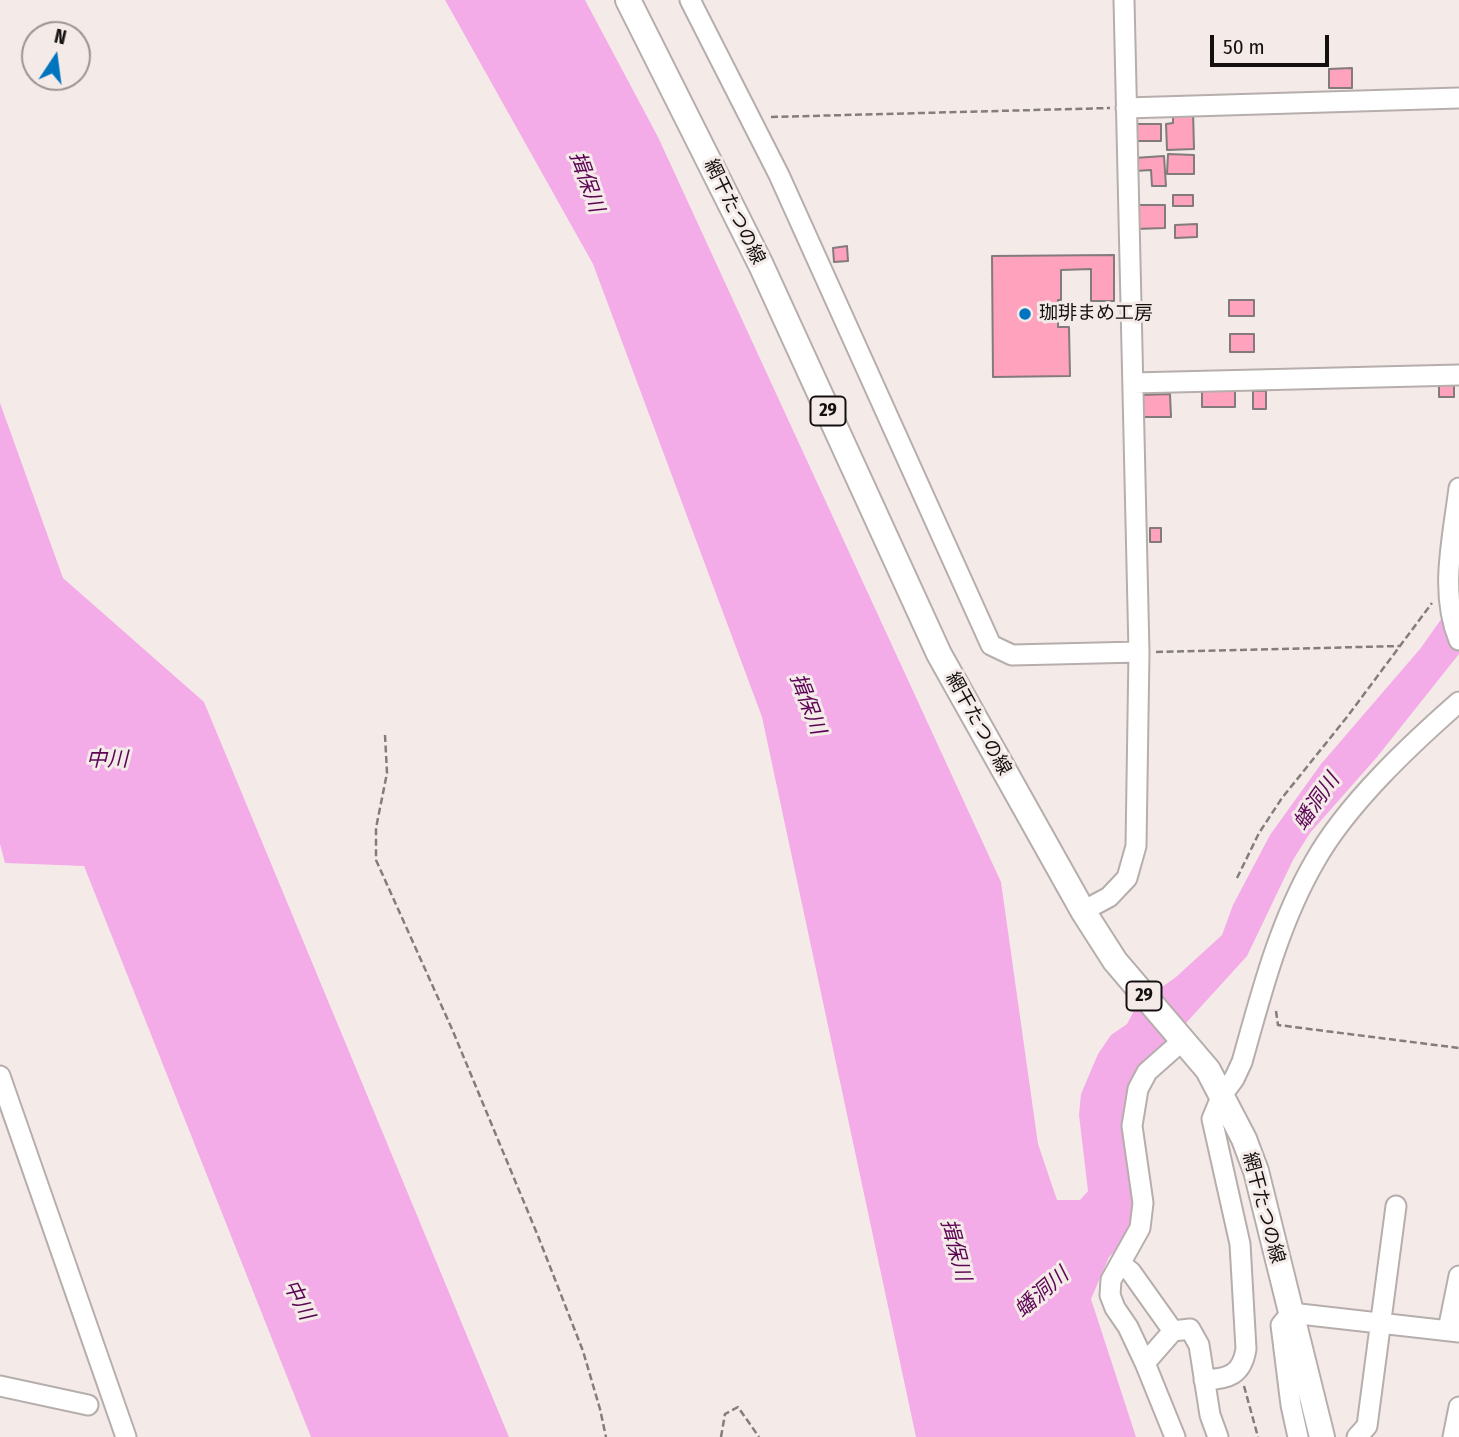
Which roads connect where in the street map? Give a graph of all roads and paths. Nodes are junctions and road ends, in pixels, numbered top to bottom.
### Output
1 (628, 0) edge
2 (690, 0) edge
3 (1124, 0) edge
4 (1459, 98) edge
5 (1126, 108) junction
6 (750, 118) junction
7 (1459, 375) edge
8 (1133, 383) junction
9 (1459, 488) edge
10 (1448, 580) junction
11 (1459, 640) edge
12 (1401, 646) junction
13 (1139, 652) junction
14 (1459, 702) edge
15 (385, 735) dead end
16 (1237, 878) dead end
17 (1083, 911) junction
18 (1275, 1003) dead end
19 (1182, 1041) junction
20 (1459, 1048) edge
21 (0, 1076) edge
22 (1222, 1096) junction
23 (0, 1112) edge
24 (17, 1125) junction
25 (1396, 1206) dead end
26 (1121, 1264) junction
27 (1459, 1276) edge
28 (1291, 1313) junction
29 (1381, 1323) junction
30 (1172, 1331) junction
31 (1453, 1331) edge
32 (1145, 1363) junction
33 (1241, 1369) junction
34 (1204, 1380) junction
35 (0, 1387) edge
36 (88, 1405) dead end
37 (1459, 1406) edge
38 (126, 1437) edge
39 (606, 1437) edge
40 (721, 1437) edge
41 (759, 1437) edge
42 (1175, 1437) edge
43 (1218, 1437) edge
44 (1258, 1437) edge
45 (1298, 1437) edge
46 (1322, 1437) edge
47 (1357, 1437) edge
48 (1452, 1437) edge

1 - 17 main road, 網干たつの線 / 29
2 - 6 street
3 - 5 street
4 - 5 street
5 - 6 path
5 - 8 street
6 - 13 street
7 - 8 street
8 - 13 street
9 - 10 street
10 - 11 street
10 - 12 path
12 - 13 path
12 - 16 path
13 - 17 street
14 - 22 street
15 - 39 path
17 - 19 main road, 網干たつの線 / 29
18 - 20 path
19 - 22 main road, 網干たつの線 / 29
19 - 26 street
21 - 24 street
22 - 28 main road, 網干たつの線 / 29
22 - 33 street
23 - 24 street
24 - 38 street
25 - 29 street
26 - 30 street
26 - 32 street
27 - 31 street
28 - 29 street
28 - 45 street
28 - 46 main road, 網干たつの線 / 29
29 - 31 street
29 - 47 street
30 - 32 street
30 - 34 street
32 - 42 street
33 - 34 street
33 - 44 path
34 - 43 street
35 - 36 street
37 - 48 street
40 - 41 path

